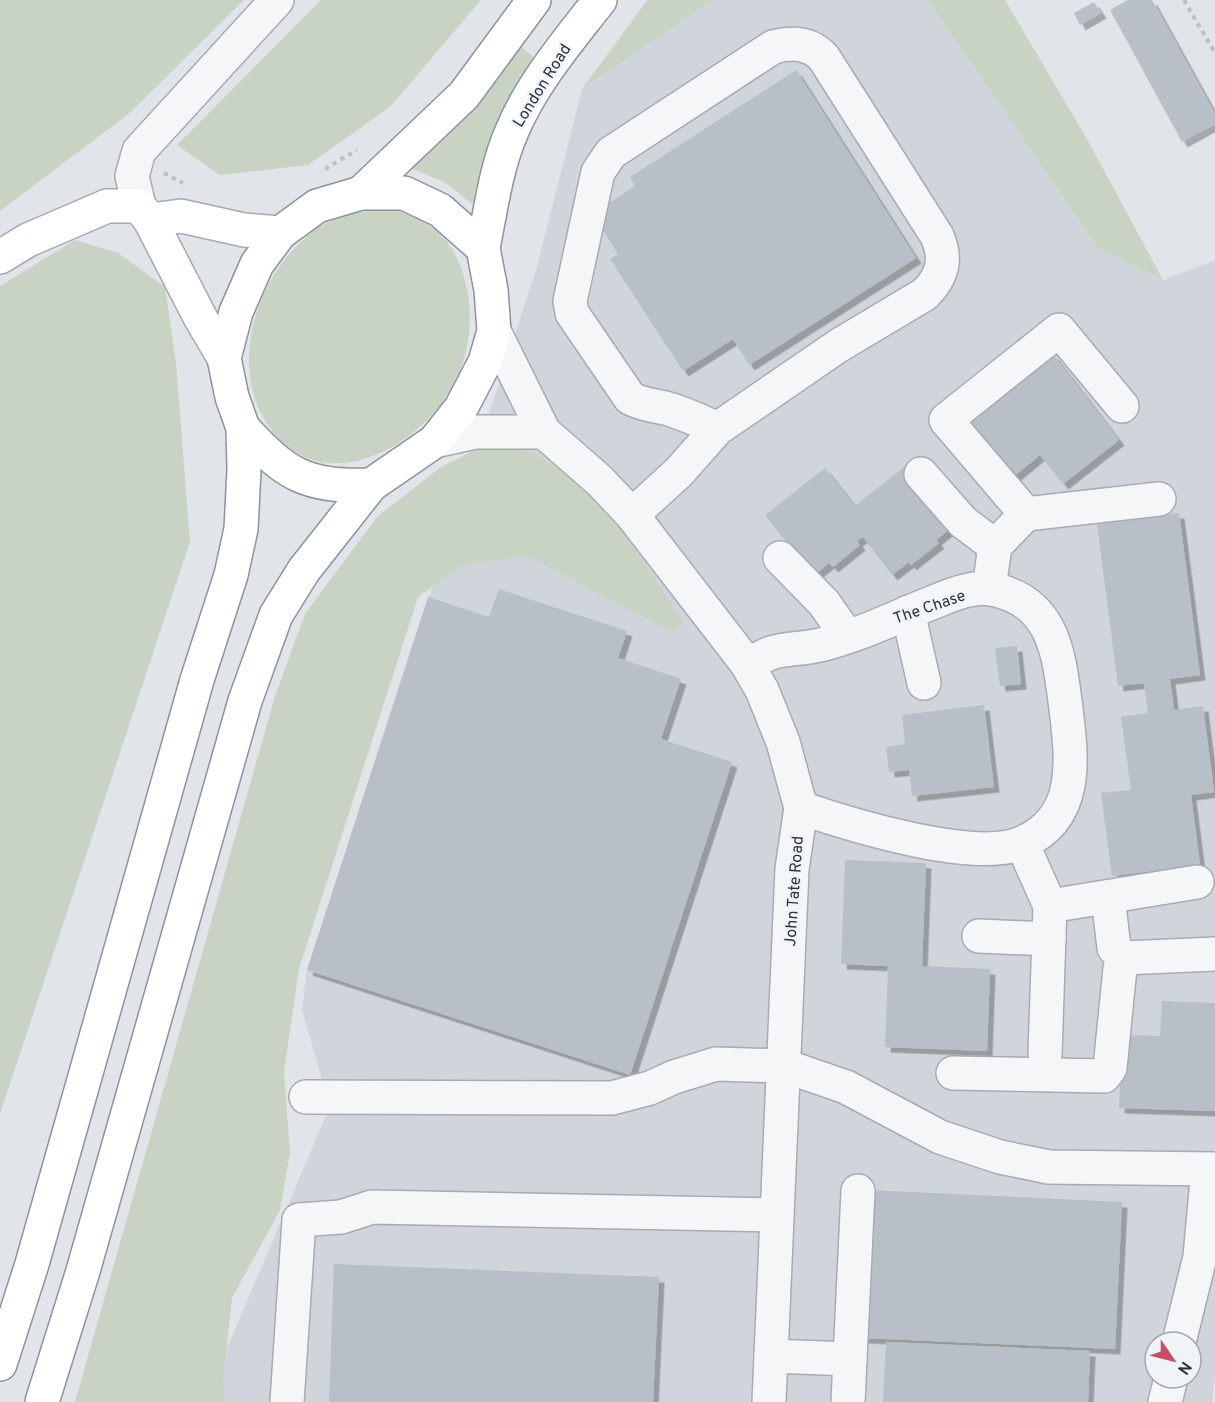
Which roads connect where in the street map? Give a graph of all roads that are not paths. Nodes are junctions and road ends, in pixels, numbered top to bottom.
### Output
1 (277, 0) edge
2 (534, 0) edge
3 (600, 0) edge
4 (361, 193) junction
5 (144, 213) junction
6 (280, 233) junction
7 (483, 248) junction
8 (0, 257) edge
9 (494, 331) junction
10 (224, 358) junction
11 (1122, 406) dead end
12 (243, 428) junction
13 (717, 429) junction
14 (544, 432) junction
15 (435, 441) junction
16 (921, 474) dead end
17 (371, 485) junction
18 (1159, 499) dead end
19 (1026, 514) junction
20 (632, 515) junction
21 (994, 546) junction
22 (780, 558) dead end
23 (989, 589) junction
24 (908, 612) junction
25 (847, 636) junction
26 (747, 664) junction
27 (924, 683) dead end
28 (801, 808) junction
29 (1022, 843) junction
30 (1197, 882) dead end
31 (1108, 897) junction
32 (1050, 906) junction
33 (979, 936) dead end
34 (1049, 939) junction
35 (1215, 954) edge
36 (1125, 958) junction
37 (1045, 1054) dead end
38 (785, 1066) junction
39 (954, 1073) dead end
40 (306, 1097) dead end
41 (1212, 1169) edge
42 (858, 1191) dead end
43 (777, 1215) junction
44 (1182, 1330) edge
45 (771, 1356) junction
46 (849, 1359) junction
47 (0, 1364) edge
48 (42, 1402) edge
49 (287, 1402) edge
50 (769, 1402) edge
51 (848, 1402) edge

1 - 5 street
2 - 4 main road
3 - 7 main road, London Road
4 - 6 main road
4 - 7 main road
5 - 6 main road
5 - 8 main road
5 - 10 main road
6 - 10 main road
7 - 9 main road
9 - 14 street
9 - 15 main road
10 - 12 main road
11 - 19 street
12 - 17 main road
12 - 47 main road
13 - 13 street
13 - 20 street
14 - 15 street
14 - 20 street, John Tate Road
15 - 17 main road
16 - 21 street
17 - 48 main road
18 - 19 street
19 - 21 street
20 - 26 street, John Tate Road
21 - 23 street
22 - 25 street
23 - 24 street, The Chase
23 - 29 street, The Chase
24 - 25 street, The Chase
24 - 27 street
25 - 26 street, The Chase
26 - 28 street, John Tate Road
28 - 29 street, The Chase
28 - 38 street, John Tate Road
29 - 32 street
30 - 31 street
31 - 32 street
31 - 36 street
32 - 34 street
33 - 34 street
34 - 37 street
35 - 36 street
36 - 39 street
38 - 40 street
38 - 41 street
38 - 43 street, John Tate Road
41 - 44 street
42 - 46 street
43 - 45 street, John Tate Road
43 - 49 street
45 - 46 street
45 - 50 street, John Tate Road
46 - 51 street

